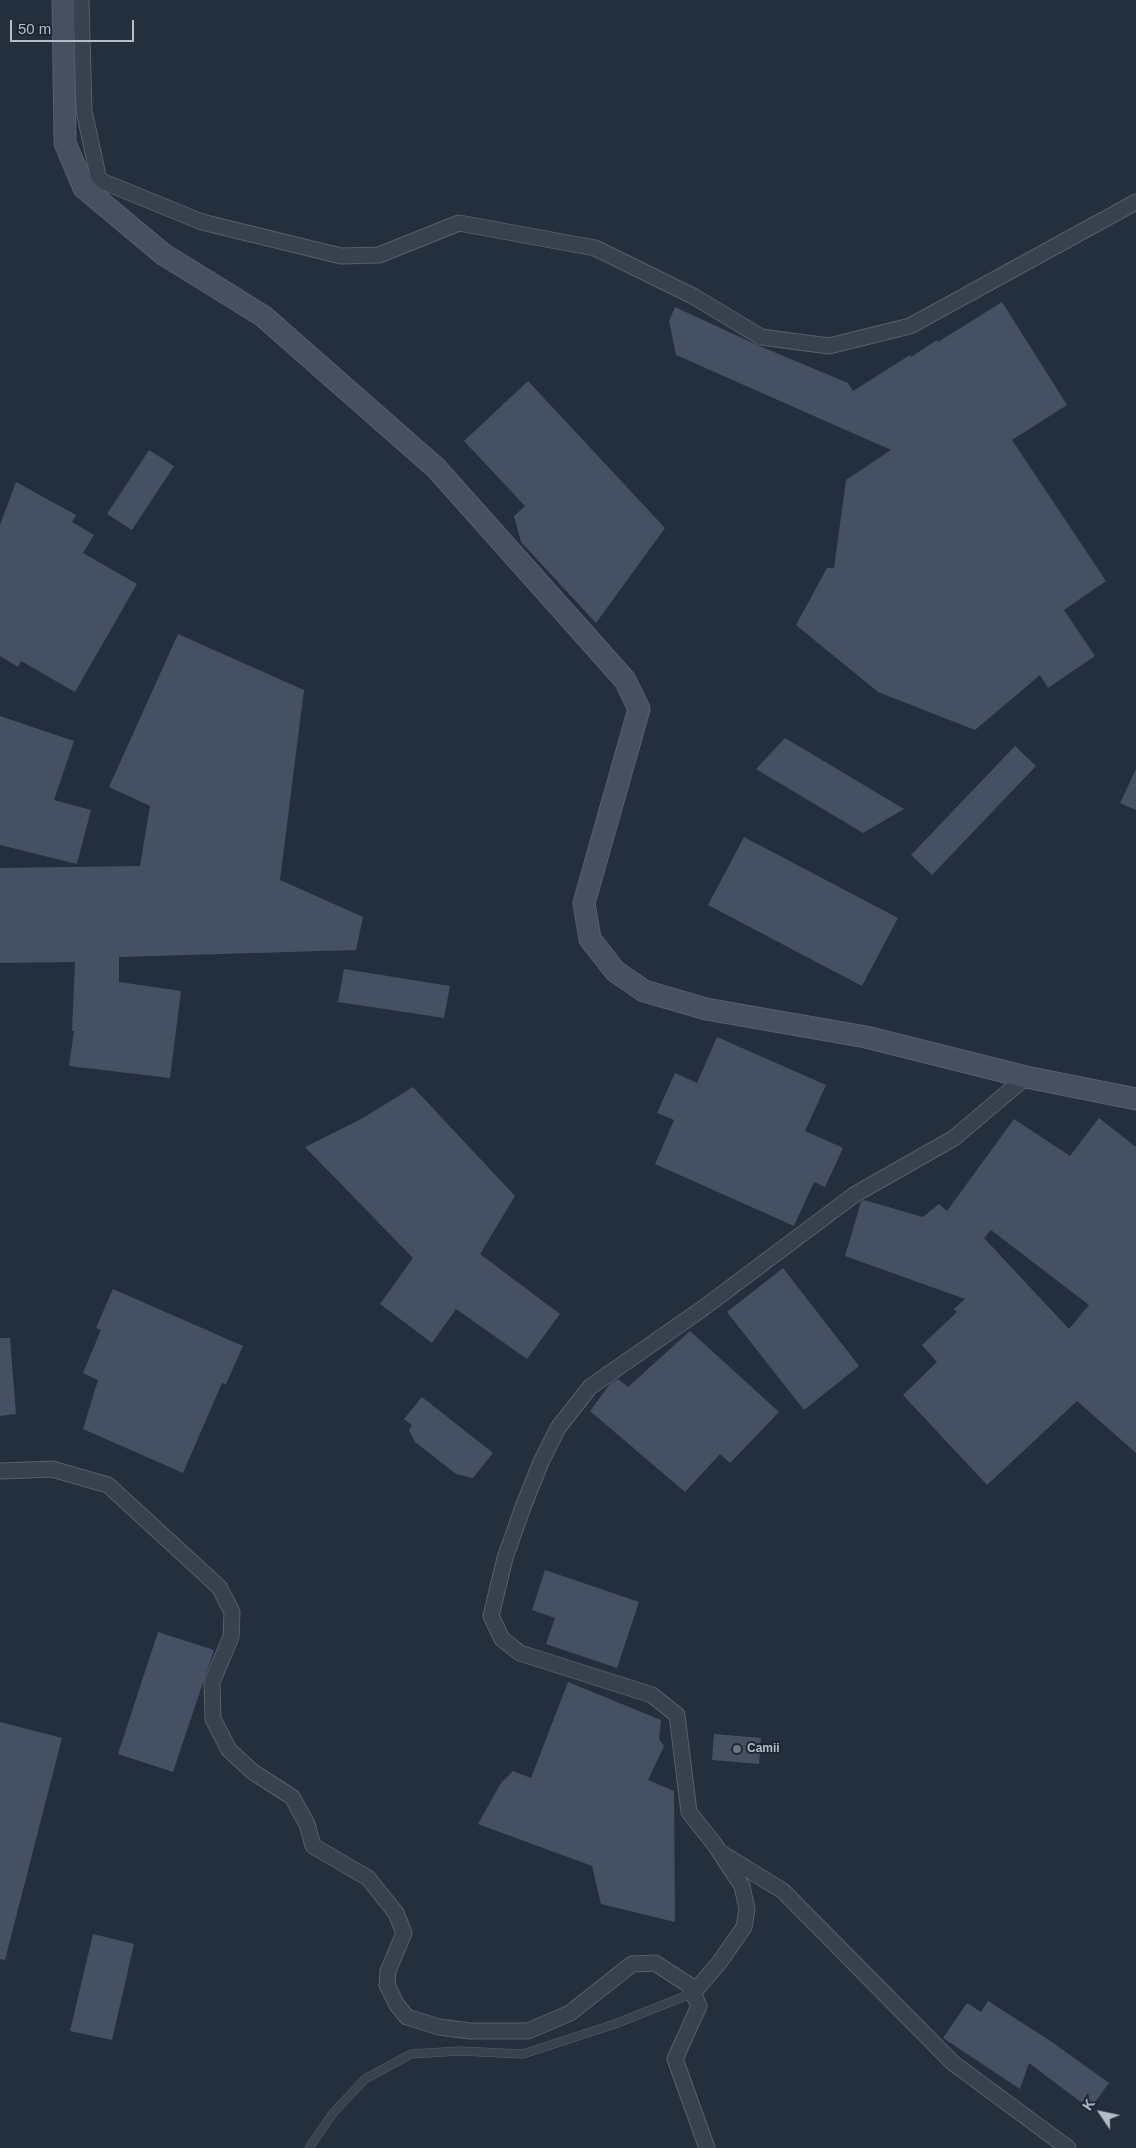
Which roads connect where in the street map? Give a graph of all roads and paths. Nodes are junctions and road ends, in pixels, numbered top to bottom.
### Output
1 (63, 0) edge
2 (81, 0) edge
3 (1136, 202) edge
4 (1026, 1077) junction
5 (1136, 1099) edge
6 (0, 1470) edge
7 (720, 1852) junction
8 (693, 1993) junction
9 (309, 2148) edge
10 (707, 2148) edge
11 (1068, 2148) edge

1 - 4 street
2 - 3 street
4 - 5 street
4 - 7 street
6 - 8 street
7 - 8 street
7 - 11 street
8 - 9 lane
8 - 10 street

